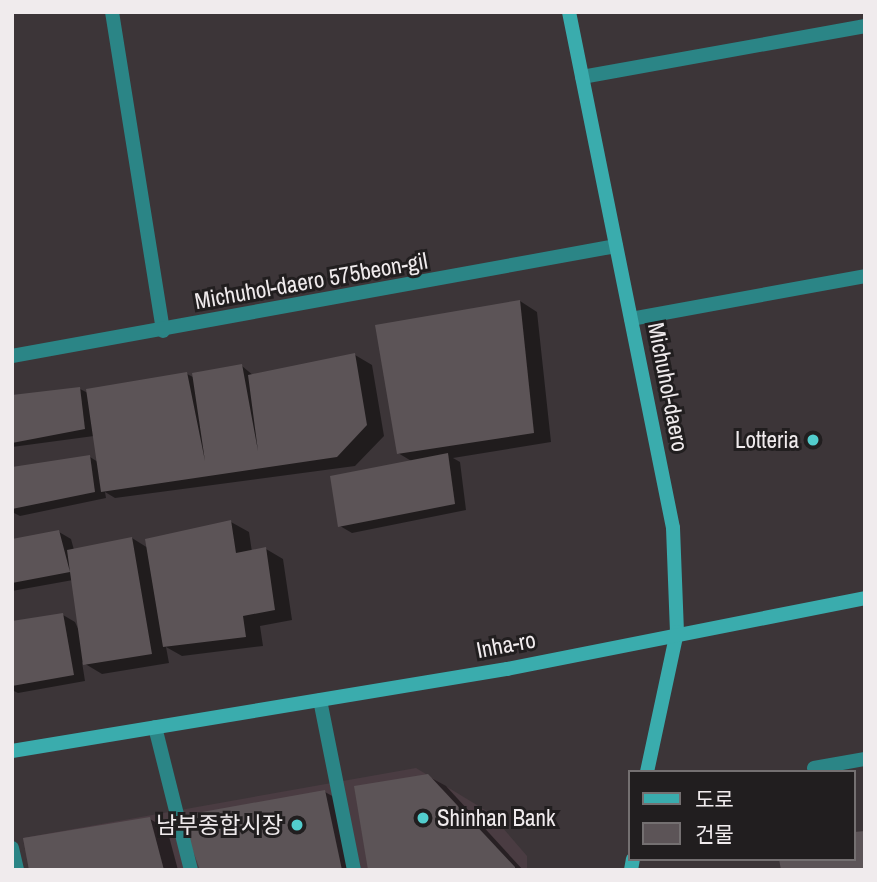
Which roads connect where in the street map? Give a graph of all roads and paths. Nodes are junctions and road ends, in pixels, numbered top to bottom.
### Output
1 (112, 12) edge
2 (569, 12) edge
3 (865, 26) edge
4 (582, 77) junction
5 (616, 246) junction
6 (865, 276) edge
7 (631, 319) junction
8 (163, 331) junction
9 (12, 356) edge
10 (865, 598) edge
11 (677, 632) junction
12 (320, 700) junction
13 (155, 727) junction
14 (12, 751) edge
15 (865, 759) edge
16 (814, 768) dead end
17 (647, 770) edge
18 (12, 848) edge
19 (17, 870) edge
20 (191, 870) edge
21 (354, 870) edge

1 - 8 street
2 - 4 main road, Michuhol-daero
3 - 4 street
4 - 5 main road, Michuhol-daero
5 - 7 main road, Michuhol-daero
5 - 8 street, Michuhol-daero 575beon-gil
6 - 7 street
7 - 11 main road, Michuhol-daero
8 - 9 street, Michuhol-daero 575beon-gil
10 - 11 main road, Inha-ro
11 - 12 main road, Inha-ro
11 - 17 main road, Michuhol-daero
12 - 13 main road, Inha-ro
12 - 21 street
13 - 14 main road, Inha-ro
13 - 20 street
15 - 16 street
18 - 19 street

